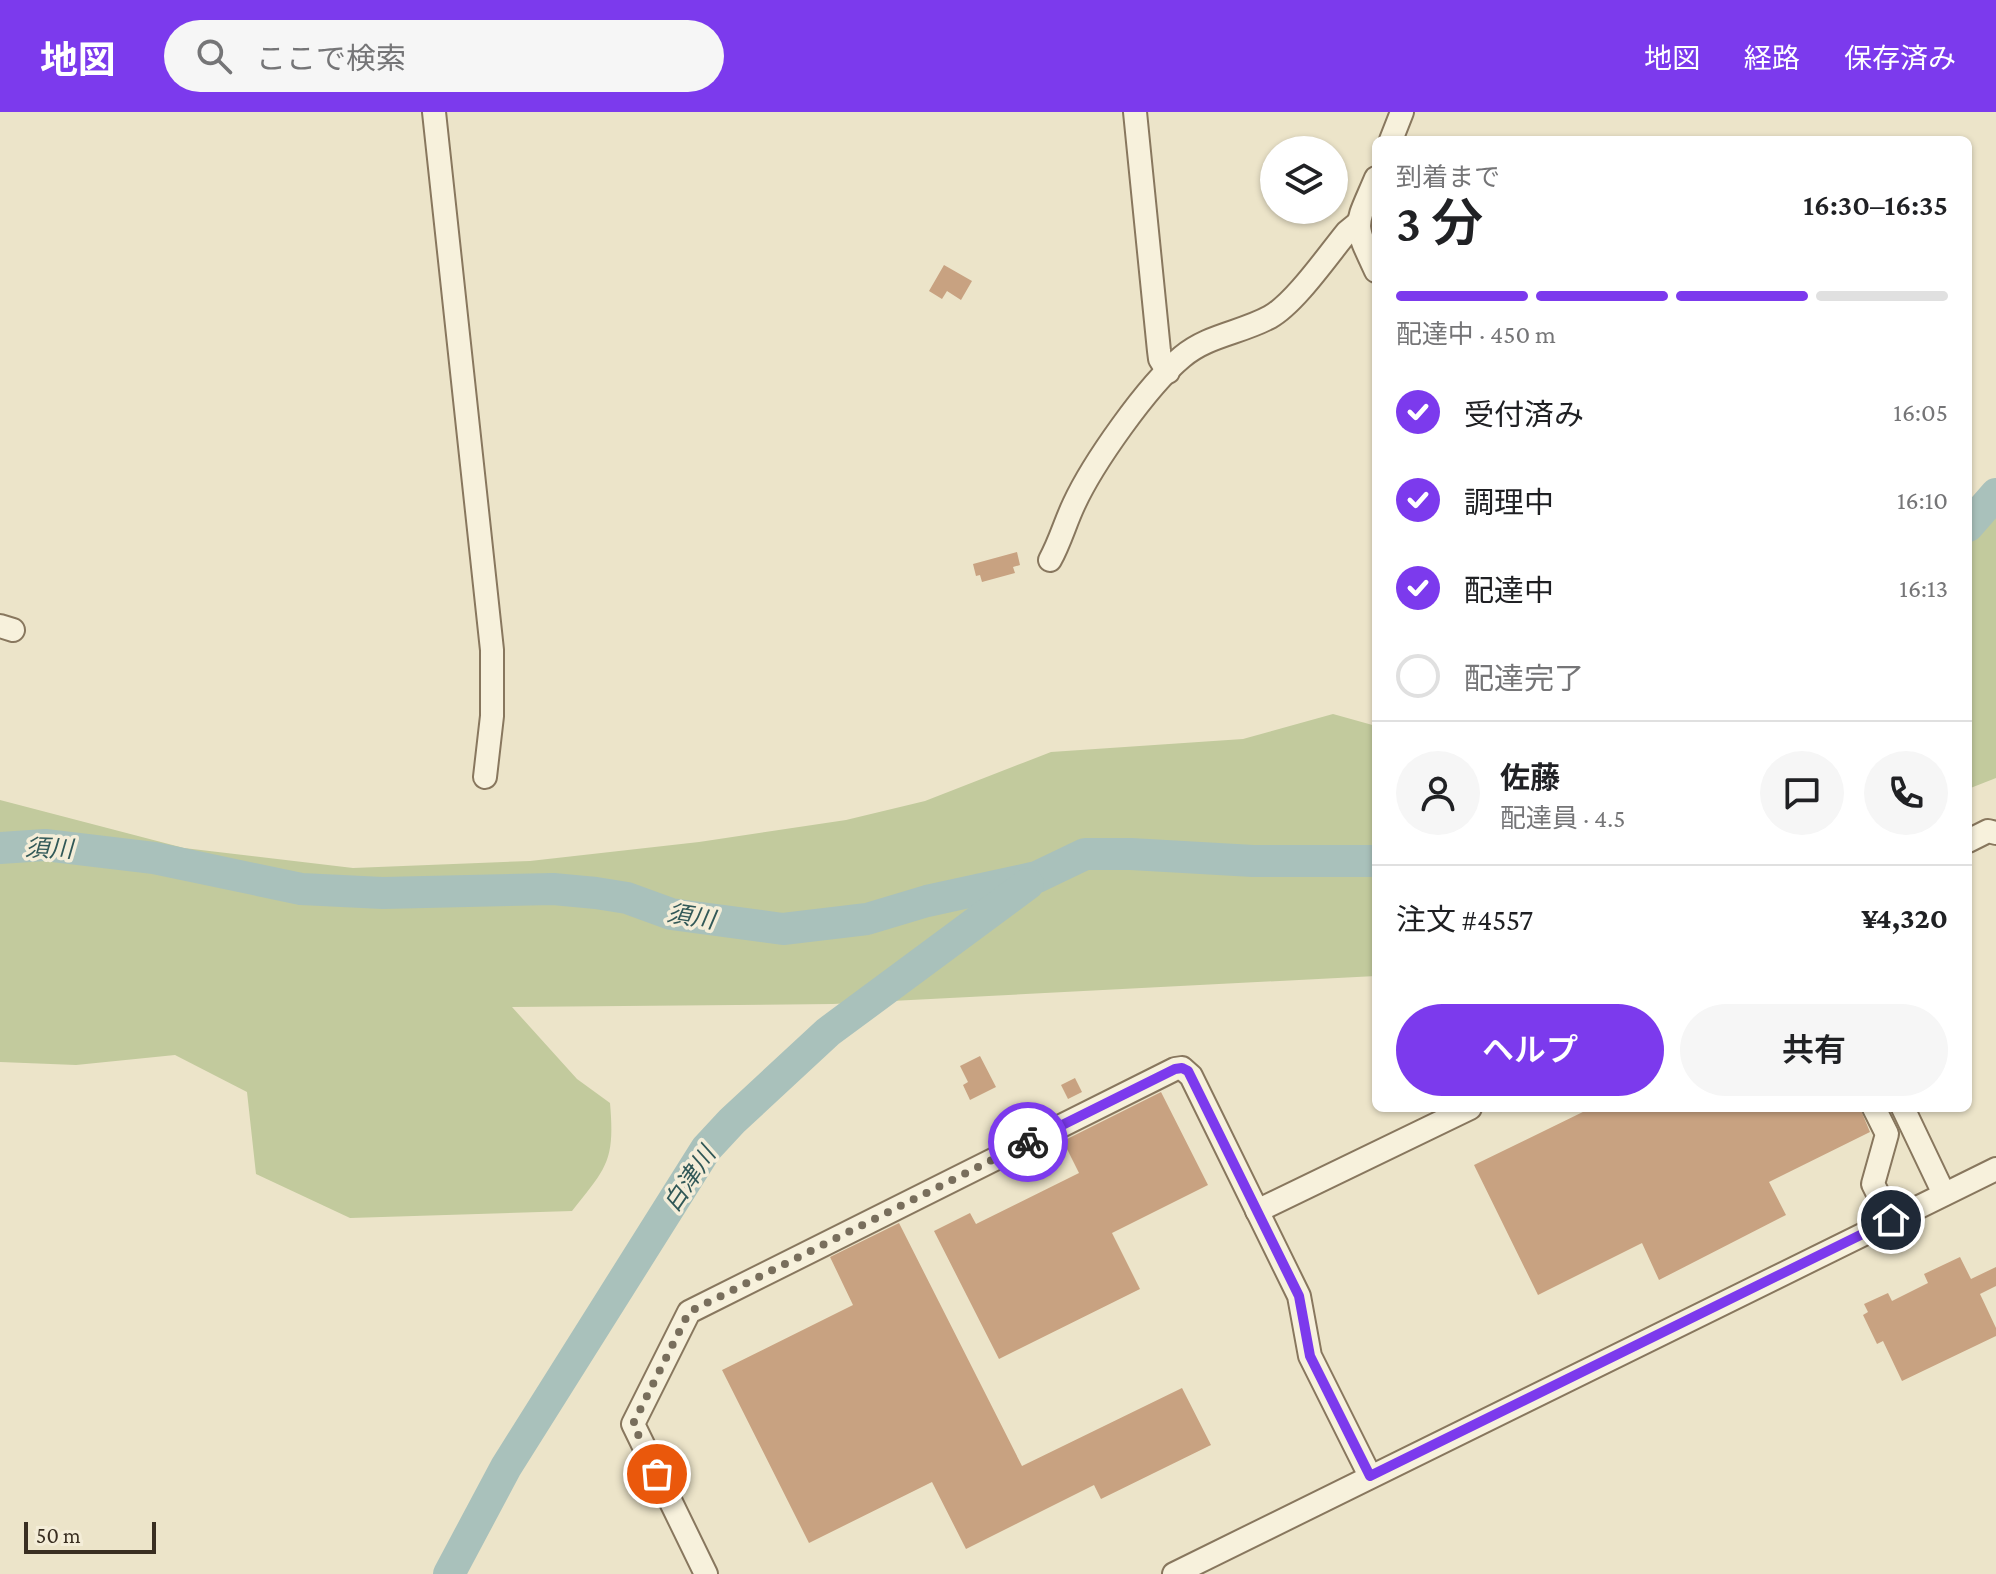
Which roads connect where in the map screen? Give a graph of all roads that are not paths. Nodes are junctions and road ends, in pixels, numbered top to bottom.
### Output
1 (434, 112) edge
2 (1135, 112) edge
3 (1402, 112) edge
4 (1393, 136) edge
5 (1372, 186) edge
6 (1358, 223) junction
7 (1372, 262) edge
8 (1168, 372) junction
9 (1050, 560) dead end
10 (485, 777) dead end
11 (1996, 833) edge
12 (1972, 839) edge
13 (1462, 1112) edge
14 (1876, 1112) edge
15 (1905, 1112) edge
16 (1996, 1169) edge
17 (1944, 1194) junction
18 (1257, 1211) junction
19 (1891, 1220) junction
20 (1370, 1476) junction
21 (706, 1574) edge
22 (1174, 1574) edge

1 - 10 street
2 - 8 street
3 - 4 street
5 - 6 street
6 - 7 street
6 - 8 street
8 - 9 street
11 - 12 street
13 - 18 street
14 - 19 street
15 - 17 street
16 - 17 street
17 - 19 street
18 - 20 street
18 - 21 street
19 - 20 street
20 - 22 street

